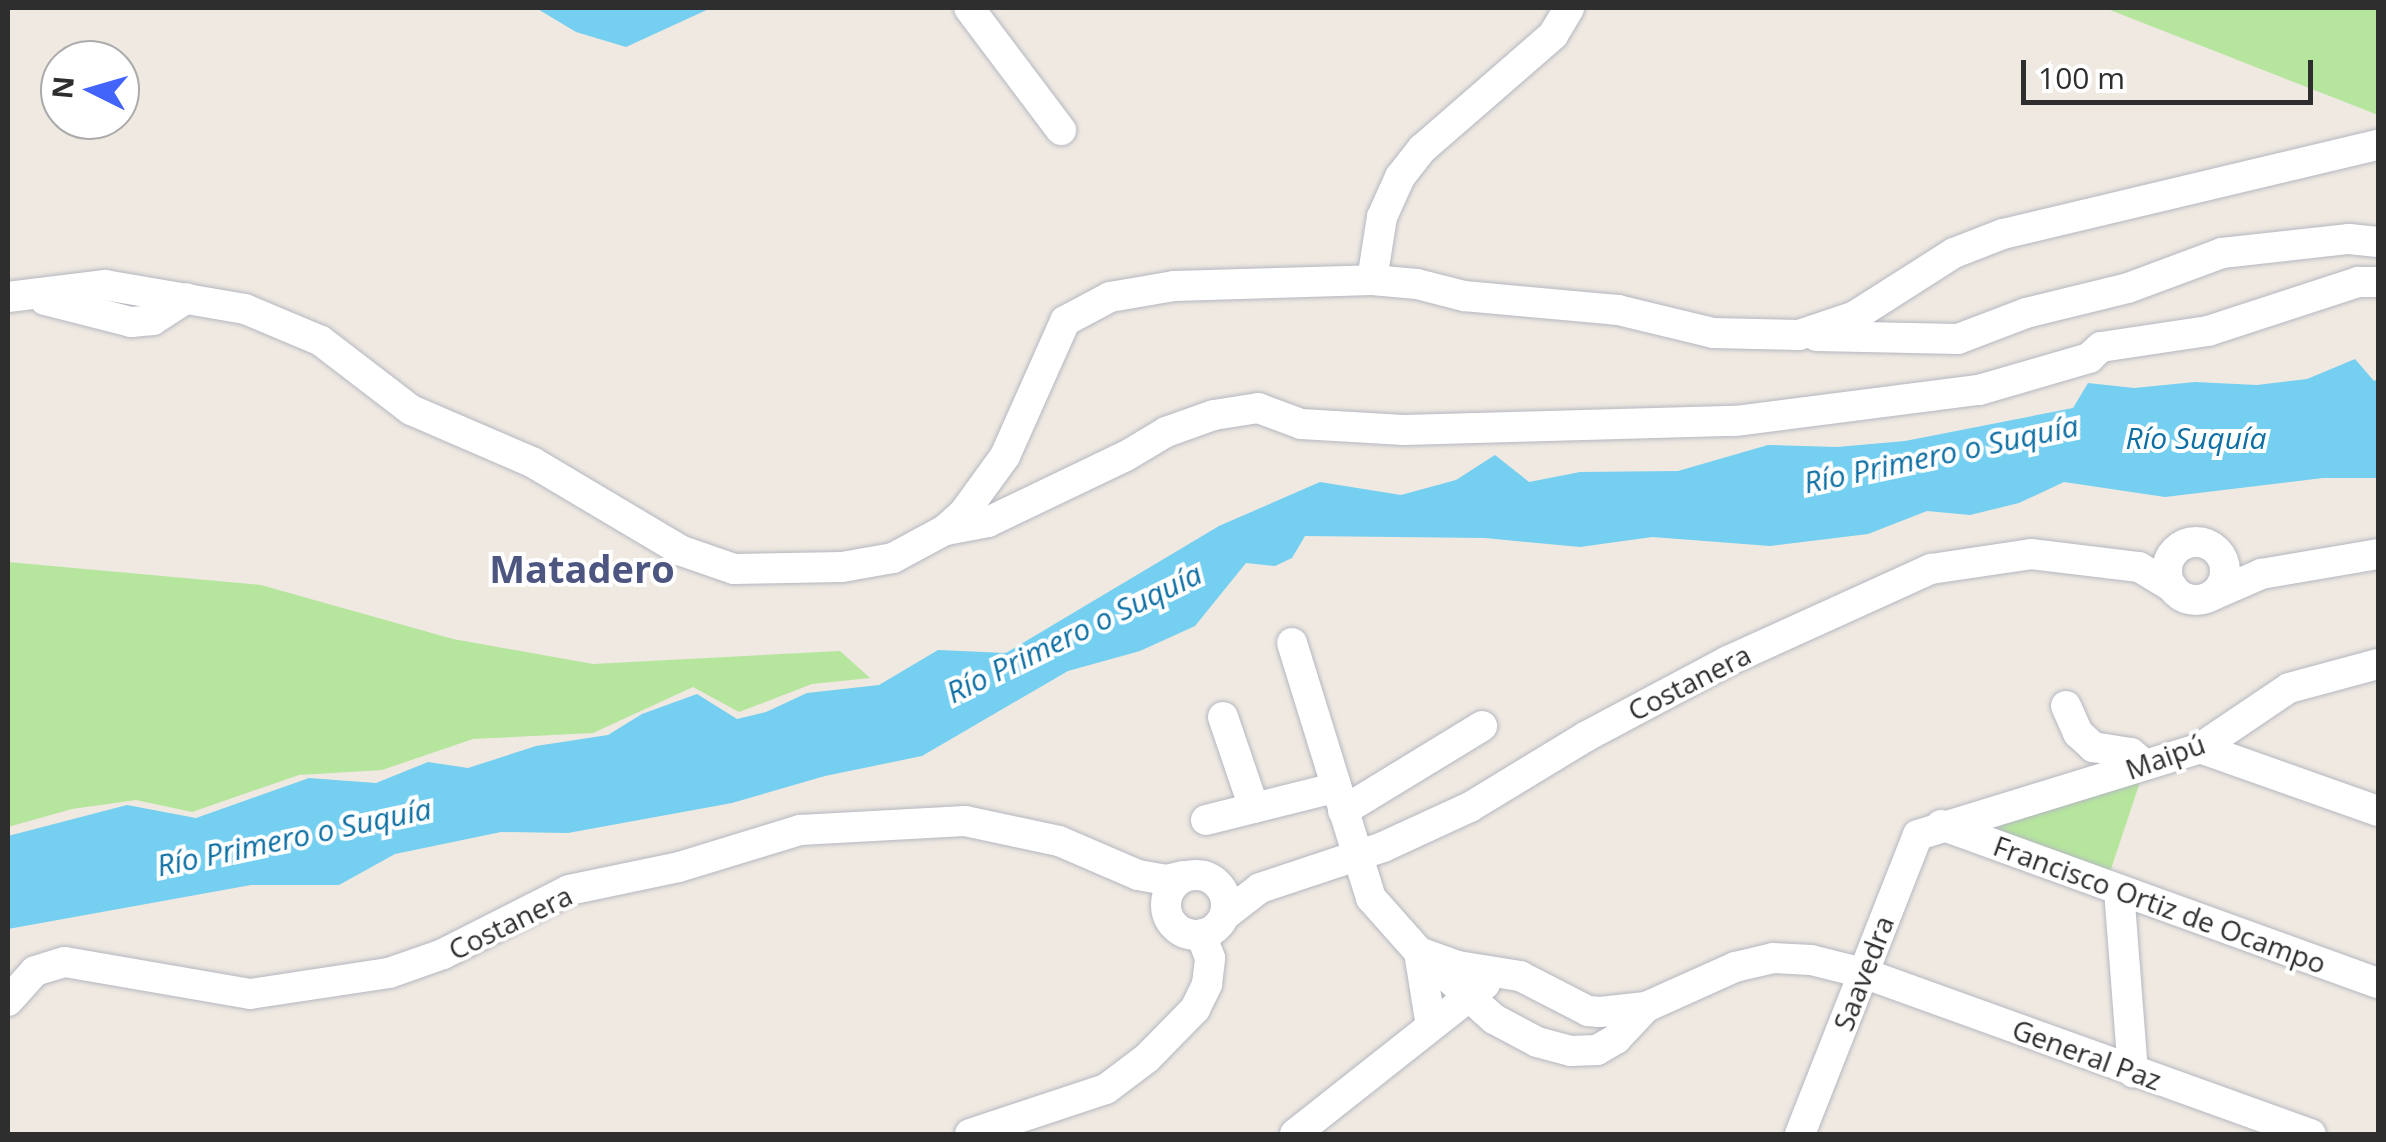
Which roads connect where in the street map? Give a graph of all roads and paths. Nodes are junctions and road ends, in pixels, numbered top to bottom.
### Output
1 (968, 8) edge
2 (1569, 8) edge
3 (1061, 130) dead end
4 (2378, 144) edge
5 (2378, 242) edge
6 (1372, 280) junction
7 (2378, 282) edge
8 (18, 297) edge
9 (2058, 306) junction
10 (1799, 335) junction
11 (2101, 347) junction
12 (946, 530) junction
13 (2174, 552) junction
14 (2219, 554) junction
15 (2378, 554) edge
16 (2139, 567) junction
17 (2260, 574) junction
18 (2172, 587) junction
19 (2212, 596) junction
20 (1292, 643) dead end
21 (2378, 664) edge
22 (2066, 706) dead end
23 (1223, 716) dead end
24 (1482, 726) dead end
25 (2200, 748) junction
26 (2145, 765) junction
27 (1339, 799) junction
28 (1254, 808) junction
29 (2378, 811) edge
30 (1206, 820) dead end
31 (1941, 825) junction
32 (1355, 858) junction
33 (1138, 875) junction
34 (1199, 878) junction
35 (1260, 888) junction
36 (2118, 890) junction
37 (1166, 908) junction
38 (1225, 916) junction
39 (1200, 936) junction
40 (1419, 952) junction
41 (1500, 970) junction
42 (1863, 973) junction
43 (2378, 983) edge
44 (1470, 996) junction
45 (8, 1001) edge
46 (1646, 1008) junction
47 (1432, 1026) junction
48 (2133, 1072) junction
49 (970, 1134) edge
50 (1295, 1134) edge
51 (1800, 1134) edge
52 (2311, 1134) edge

1 - 3 street
2 - 6 street
4 - 10 street
5 - 9 street
6 - 10 street
6 - 12 street
7 - 11 street
8 - 12 street
9 - 10 street
9 - 11 street
11 - 12 street
13 - 14 street
13 - 16 street
13 - 18 street
14 - 17 street
14 - 19 street
15 - 17 street
16 - 18 street, Costanera
16 - 32 street, Costanera
17 - 19 street
18 - 19 street, Costanera
20 - 27 street
21 - 25 street, Maipú
22 - 26 street
23 - 28 street
24 - 27 street
25 - 26 street, Maipú
25 - 29 street
26 - 31 street, Maipú
27 - 28 street
27 - 32 street
28 - 30 street
31 - 36 street, Francisco Ortiz de Ocampo
31 - 42 street, Saavedra
32 - 35 street, Costanera
32 - 40 street
33 - 34 street, Costanera
33 - 37 street, Costanera
33 - 45 street, Costanera
34 - 35 street, Costanera
34 - 37 street
34 - 38 street
35 - 38 street, Costanera
36 - 43 street, Francisco Ortiz de Ocampo
36 - 48 street
37 - 39 street, Costanera
38 - 39 street, Costanera
39 - 49 street
40 - 41 street
40 - 44 street
40 - 47 street
41 - 44 street
41 - 46 street
42 - 46 street, General Paz
42 - 48 street, General Paz
42 - 51 street, Saavedra
44 - 46 street
44 - 47 street
47 - 50 street
48 - 52 street, General Paz

